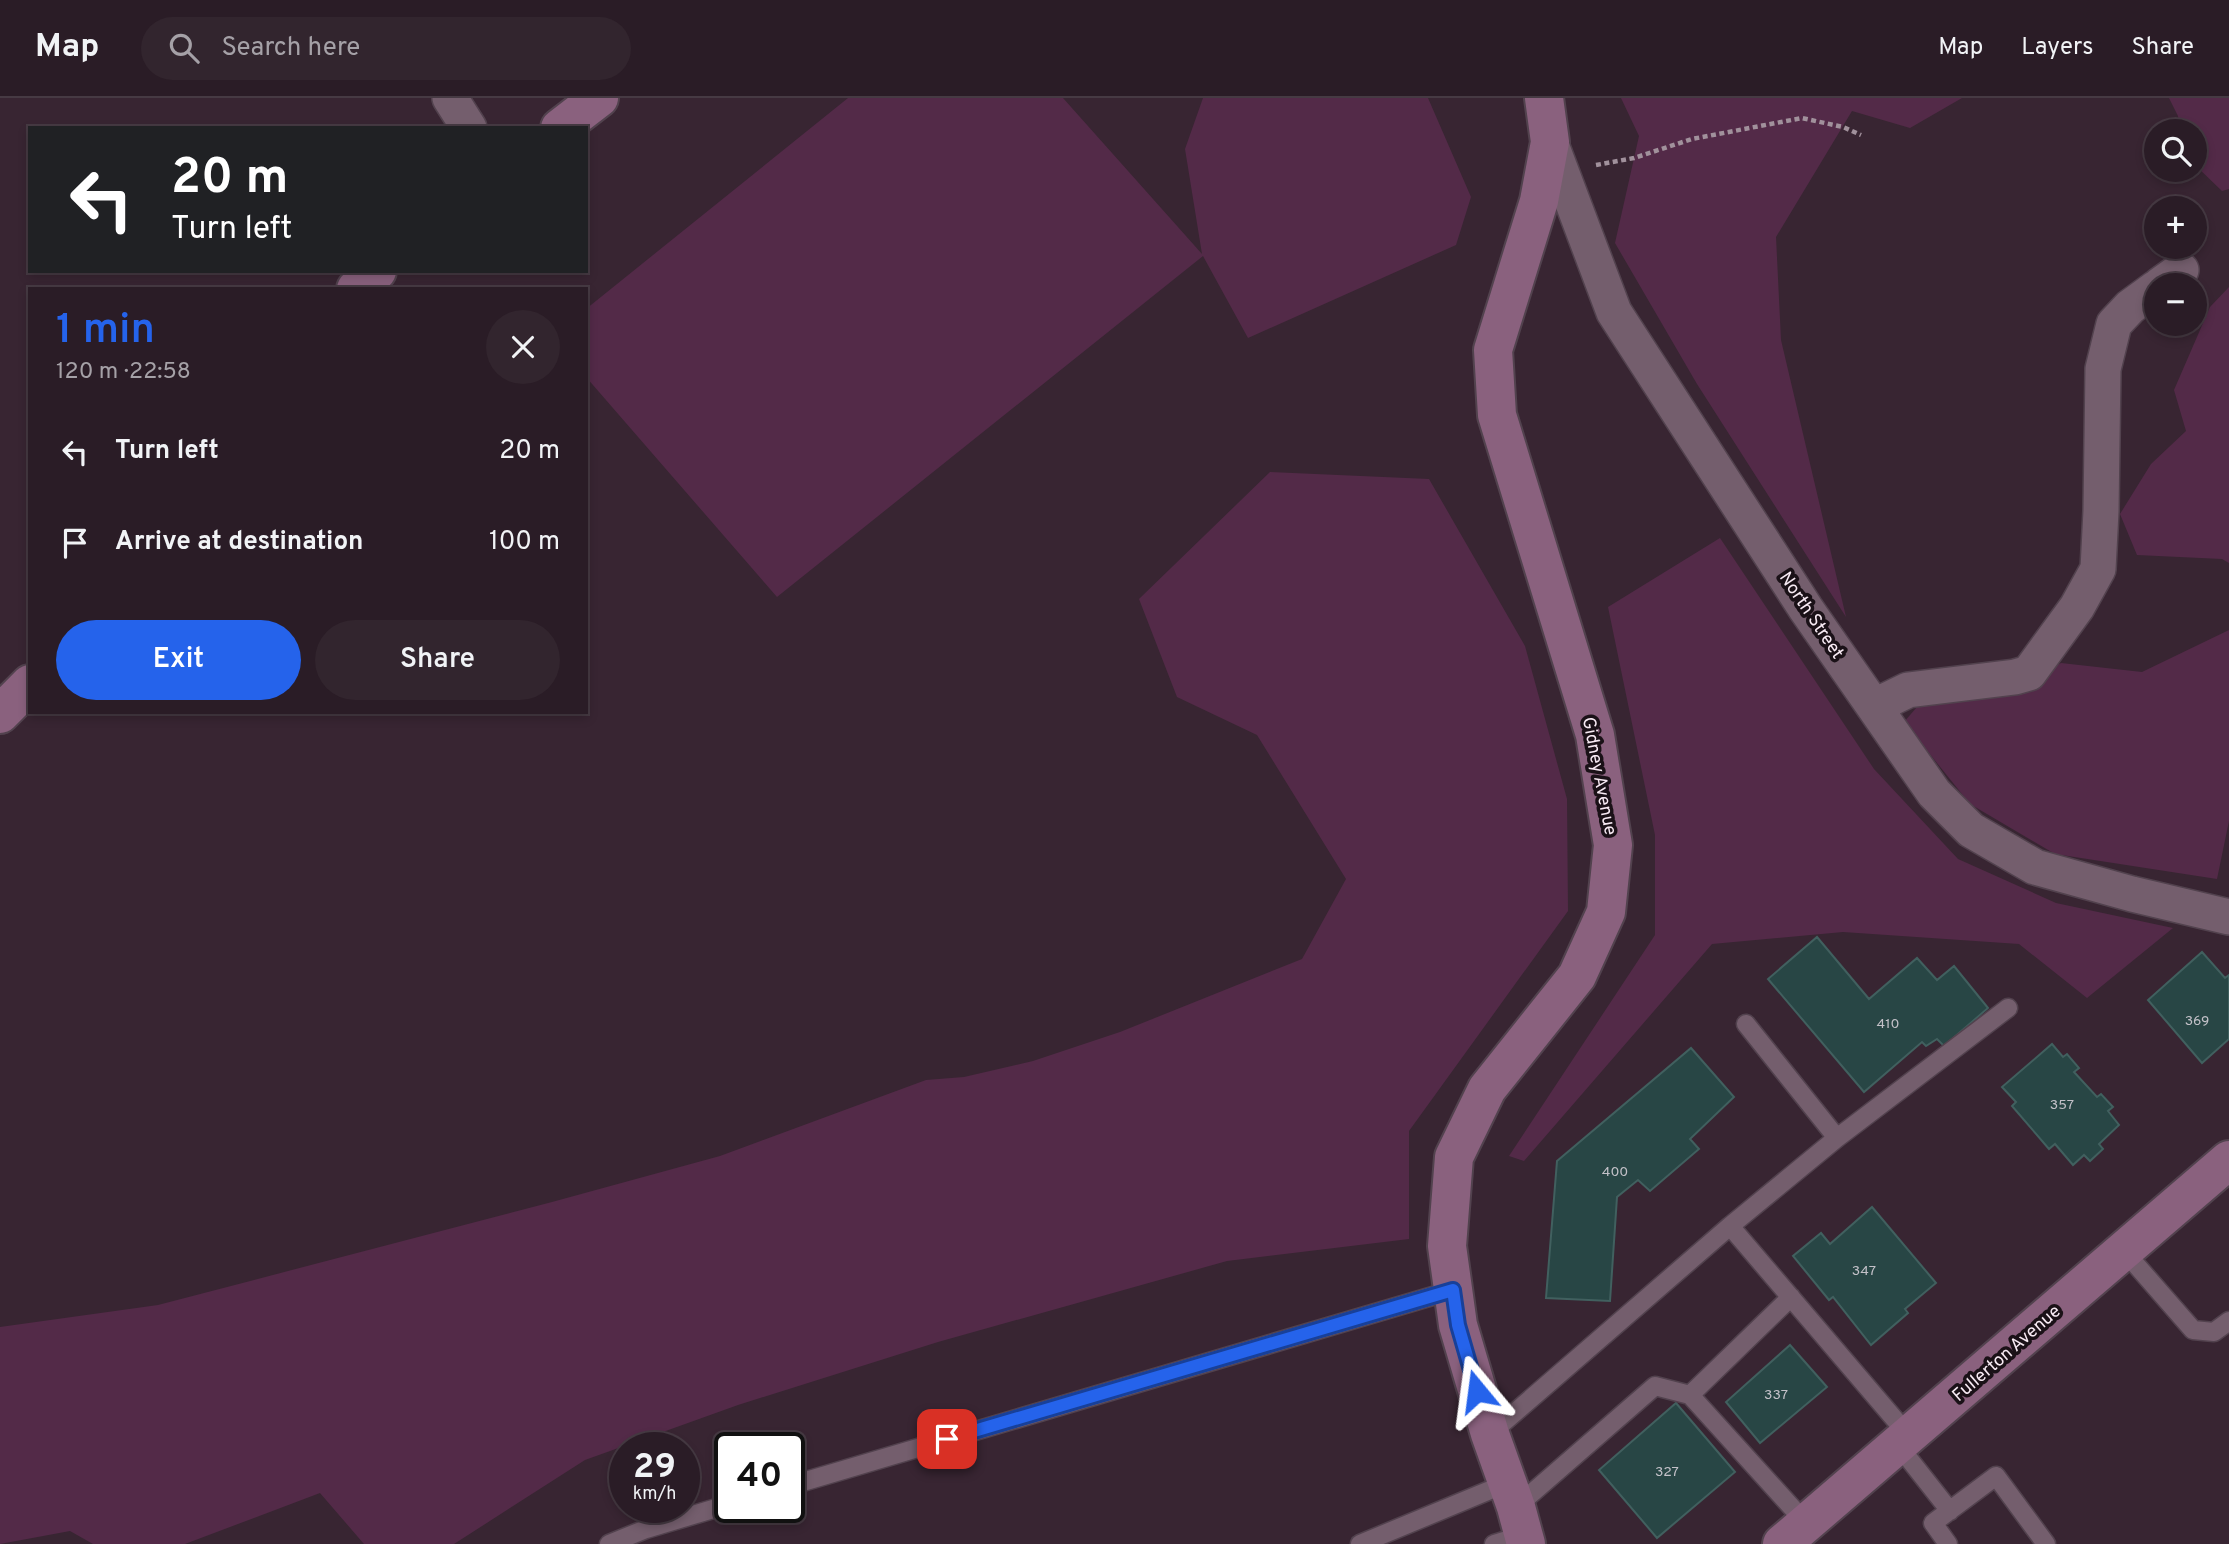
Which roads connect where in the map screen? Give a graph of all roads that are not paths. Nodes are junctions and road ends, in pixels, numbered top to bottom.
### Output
1 (450, 98) edge
2 (599, 98) edge
3 (1544, 98) edge
4 (468, 126) edge
5 (563, 126) edge
6 (1555, 158) junction
7 (375, 273) edge
8 (358, 287) edge
9 (2144, 297) edge
10 (28, 686) edge
11 (1875, 706) junction
12 (0, 714) edge
13 (2229, 917) edge
14 (2008, 1007) dead end
15 (1746, 1024) dead end
16 (1837, 1138) junction
17 (2229, 1160) edge
18 (1730, 1226) junction
19 (2124, 1251) junction
20 (1453, 1290) junction
21 (1791, 1297) junction
22 (2229, 1321) edge
23 (1690, 1395) junction
24 (1490, 1434) junction
25 (1903, 1440) junction
26 (805, 1481) edge
27 (714, 1509) edge
28 (1950, 1511) junction
29 (1513, 1523) edge
30 (1794, 1534) edge
31 (609, 1544) edge
32 (1360, 1544) edge
33 (1948, 1544) edge
34 (2046, 1544) edge

1 - 4 street
2 - 5 street
3 - 6 street, Gidney Avenue
6 - 11 street, North Street
6 - 20 street, Gidney Avenue
7 - 8 street
9 - 11 street
10 - 12 street
11 - 13 street, North Street
14 - 16 lane
15 - 16 lane
16 - 18 lane
17 - 19 street, Fullerton Avenue
18 - 21 lane
18 - 24 lane
19 - 22 lane
19 - 25 street, Fullerton Avenue
20 - 24 street, Gidney Avenue
20 - 26 lane
21 - 23 lane
21 - 25 lane
23 - 29 lane
23 - 30 lane
24 - 29 street, Gidney Avenue
25 - 28 lane
25 - 30 street, Fullerton Avenue
27 - 31 lane
28 - 33 lane
28 - 34 lane
29 - 32 lane

